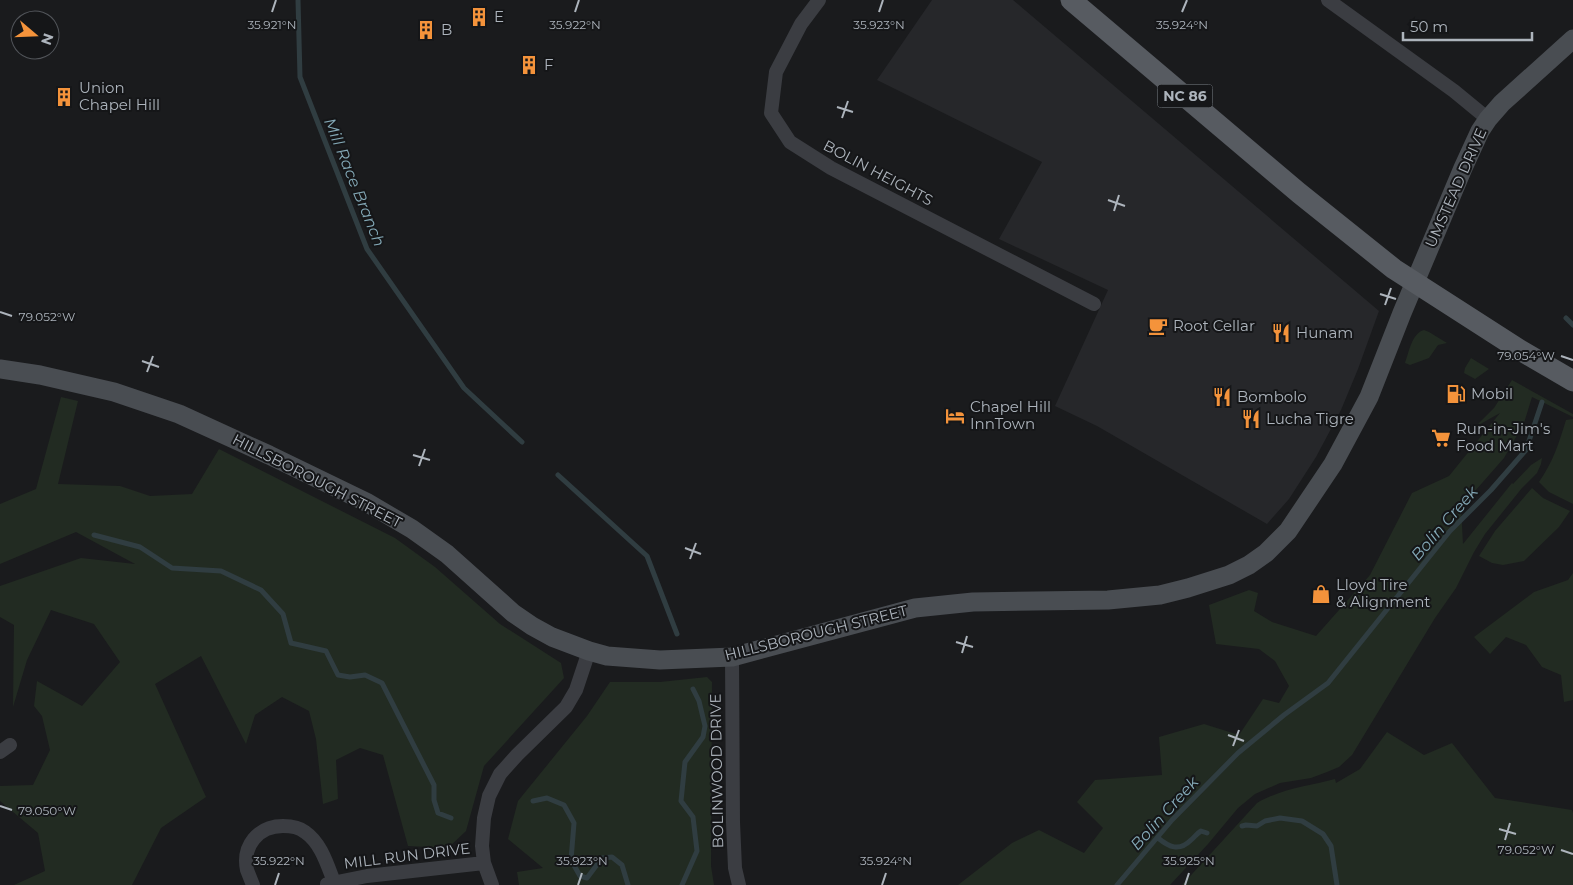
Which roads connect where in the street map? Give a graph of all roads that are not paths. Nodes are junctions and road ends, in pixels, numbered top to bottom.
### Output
1 (819, 0) edge
2 (1071, 0) edge
3 (1328, 0) edge
4 (1573, 39) edge
5 (1488, 119) junction
6 (1415, 283) junction
7 (1094, 304) dead end
8 (0, 369) edge
9 (1573, 381) edge
10 (589, 651) junction
11 (732, 657) junction
12 (484, 863) junction
13 (329, 883) edge
14 (253, 885) edge
15 (492, 885) edge
16 (738, 885) edge

1 - 7 street, BOLIN HEIGHTS
2 - 6 main road, NC 86
3 - 5 street
4 - 5 street, UMSTEAD DRIVE
5 - 6 street, UMSTEAD DRIVE
6 - 9 main road, NC 86
6 - 11 street, HILLSBOROUGH STREET
8 - 10 street, HILLSBOROUGH STREET
10 - 11 street, HILLSBOROUGH STREET
10 - 12 street
11 - 16 street, BOLINWOOD DRIVE
12 - 13 street, MILL RUN DRIVE
12 - 15 street
13 - 14 street, MILL RUN DRIVE

